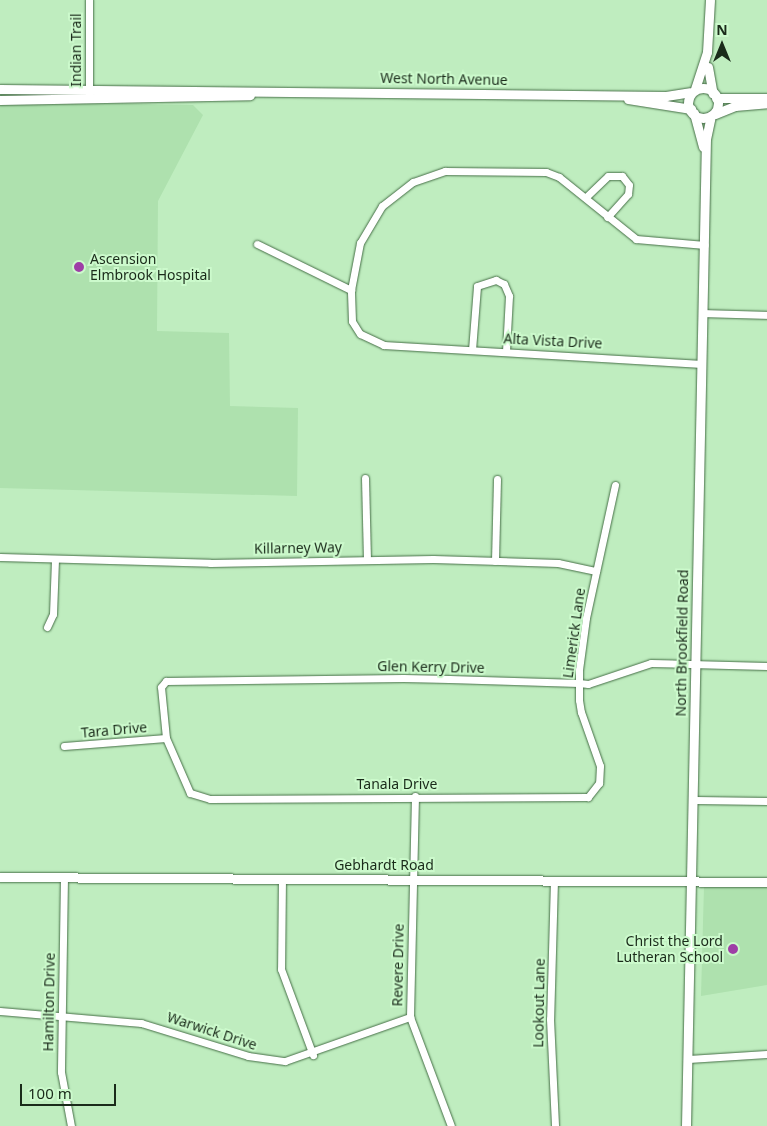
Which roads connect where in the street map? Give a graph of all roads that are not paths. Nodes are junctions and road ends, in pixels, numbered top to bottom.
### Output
1 (89, 0) edge
2 (710, 0) edge
3 (707, 52) junction
4 (0, 89) edge
5 (89, 89) junction
6 (293, 91) junction
7 (693, 91) junction
8 (595, 94) junction
9 (715, 96) junction
10 (767, 98) edge
11 (0, 100) edge
12 (89, 100) junction
13 (767, 103) edge
14 (692, 111) junction
15 (713, 115) junction
16 (707, 161) junction
17 (586, 197) junction
18 (607, 217) junction
19 (257, 244) dead end
20 (705, 245) junction
21 (350, 290) junction
22 (704, 313) junction
23 (767, 315) edge
24 (472, 350) junction
25 (506, 351) junction
26 (702, 364) junction
27 (365, 478) dead end
28 (497, 479) dead end
29 (616, 485) dead end
30 (0, 557) edge
31 (55, 559) junction
32 (367, 559) junction
33 (495, 561) junction
34 (596, 571) junction
35 (47, 627) dead end
36 (695, 664) junction
37 (767, 666) edge
38 (579, 683) junction
39 (166, 738) junction
40 (64, 746) dead end
41 (599, 783) joint
42 (415, 796) junction
43 (693, 800) junction
44 (767, 802) edge
45 (0, 877) edge
46 (64, 877) junction
47 (282, 878) junction
48 (412, 879) junction
49 (554, 880) junction
50 (691, 881) junction
51 (767, 882) edge
52 (0, 1011) edge
53 (60, 1015) junction
54 (410, 1017) junction
55 (767, 1054) edge
56 (313, 1055) junction
57 (688, 1059) junction
58 (72, 1126) edge
59 (451, 1126) edge
60 (555, 1126) edge
61 (686, 1126) edge

1 - 5 street, Indian Trail
2 - 3 street
3 - 7 street
3 - 9 street
4 - 5 street, West North Avenue
5 - 6 street, West North Avenue
5 - 12 street, Indian Trail
6 - 8 street, West North Avenue
6 - 12 street, West North Avenue
7 - 8 street, West North Avenue
7 - 9 street
7 - 14 street, North Brookfield Road
8 - 14 street, West North Avenue
9 - 10 street
9 - 15 street, North Brookfield Road
11 - 12 street, West North Avenue
13 - 15 street
14 - 15 street, West North Avenue
14 - 16 street, North Brookfield Road
15 - 16 street, North Brookfield Road
16 - 20 street, North Brookfield Road
17 - 18 street, Alta Vista Drive
17 - 18 street
17 - 21 street, Alta Vista Drive
18 - 20 street, Alta Vista Drive
19 - 21 street
20 - 22 street, North Brookfield Road
21 - 24 street, Alta Vista Drive
22 - 23 street
22 - 26 street, North Brookfield Road
24 - 25 street, Alta Vista Drive
24 - 25 street
25 - 26 street, Alta Vista Drive
26 - 36 street, North Brookfield Road
27 - 32 street
28 - 33 street
29 - 34 street, Limerick Lane
30 - 31 street, Killarney Way
31 - 32 street, Killarney Way
31 - 35 street
32 - 33 street, Killarney Way
33 - 34 street, Killarney Way
34 - 38 street, Limerick Lane
36 - 37 street, Glen Kerry Drive
36 - 38 street, Glen Kerry Drive
36 - 43 street, North Brookfield Road
38 - 39 street, Glen Kerry Drive
38 - 41 street, Limerick Lane
39 - 40 street, Tara Drive
39 - 42 street, Tanala Drive
41 - 42 street, Tanala Drive
42 - 48 street, Revere Drive
43 - 44 street
43 - 50 street, North Brookfield Road
45 - 46 street, Gebhardt Road
46 - 47 street, Gebhardt Road
46 - 53 street, Hamilton Drive
47 - 48 street, Gebhardt Road
47 - 56 street
48 - 49 street, Gebhardt Road
48 - 54 street, Revere Drive
49 - 50 street, Gebhardt Road
49 - 60 street, Lookout Lane
50 - 51 street, Gebhardt Road
50 - 57 street, North Brookfield Road
52 - 53 street, Warwick Drive
53 - 56 street, Warwick Drive
53 - 58 street, Hamilton Drive
54 - 56 street, Warwick Drive
54 - 59 street, Revere Drive
55 - 57 street
57 - 61 street, North Brookfield Road

